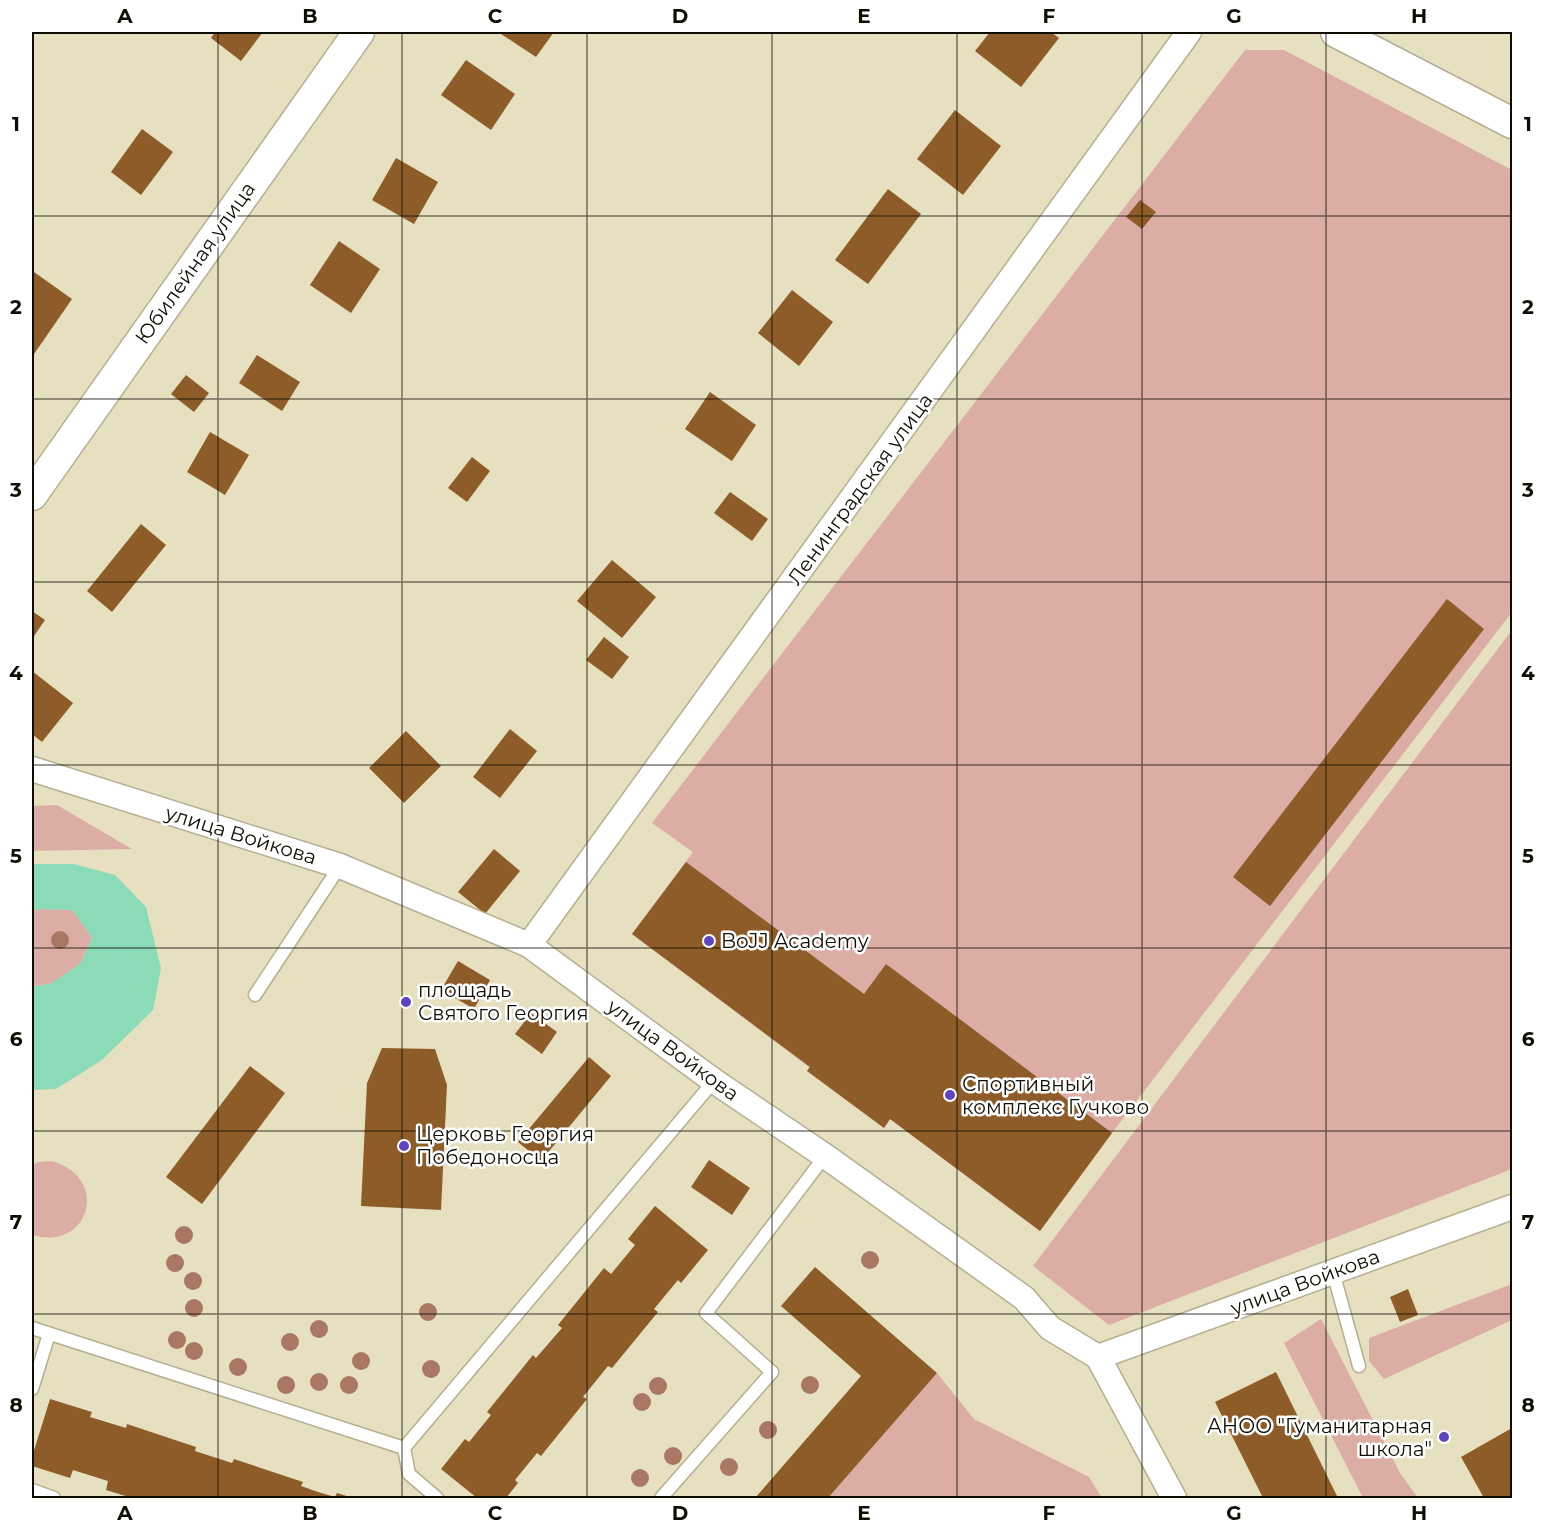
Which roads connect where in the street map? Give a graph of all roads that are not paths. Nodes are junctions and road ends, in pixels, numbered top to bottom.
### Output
1 (358, 32) edge
2 (1189, 32) edge
3 (1336, 32) edge
4 (1512, 123) edge
5 (32, 495) edge
6 (32, 769) edge
7 (340, 866) junction
8 (529, 945) junction
9 (255, 995) dead end
10 (714, 1081) junction
11 (825, 1156) junction
12 (1512, 1207) edge
13 (1333, 1272) junction
14 (32, 1328) edge
15 (49, 1334) junction
16 (1098, 1357) junction
17 (1359, 1366) dead end
18 (32, 1389) edge
19 (404, 1448) junction
20 (32, 1490) edge
21 (54, 1498) edge
22 (437, 1498) edge
23 (661, 1498) edge
24 (1174, 1498) edge

1 - 5 street, Юбилейная улица
2 - 8 street, Ленинградская улица
3 - 4 street
6 - 7 street, улица Войкова
7 - 8 street, улица Войкова
7 - 9 lane
8 - 10 street, улица Войкова
10 - 11 street, улица Войкова
10 - 19 lane
11 - 16 street, улица Войкова
11 - 23 lane
12 - 13 street, улица Войкова
13 - 16 street, улица Войкова
13 - 17 lane
14 - 15 lane
15 - 18 lane
15 - 19 lane
16 - 24 street
19 - 22 lane
20 - 21 lane

